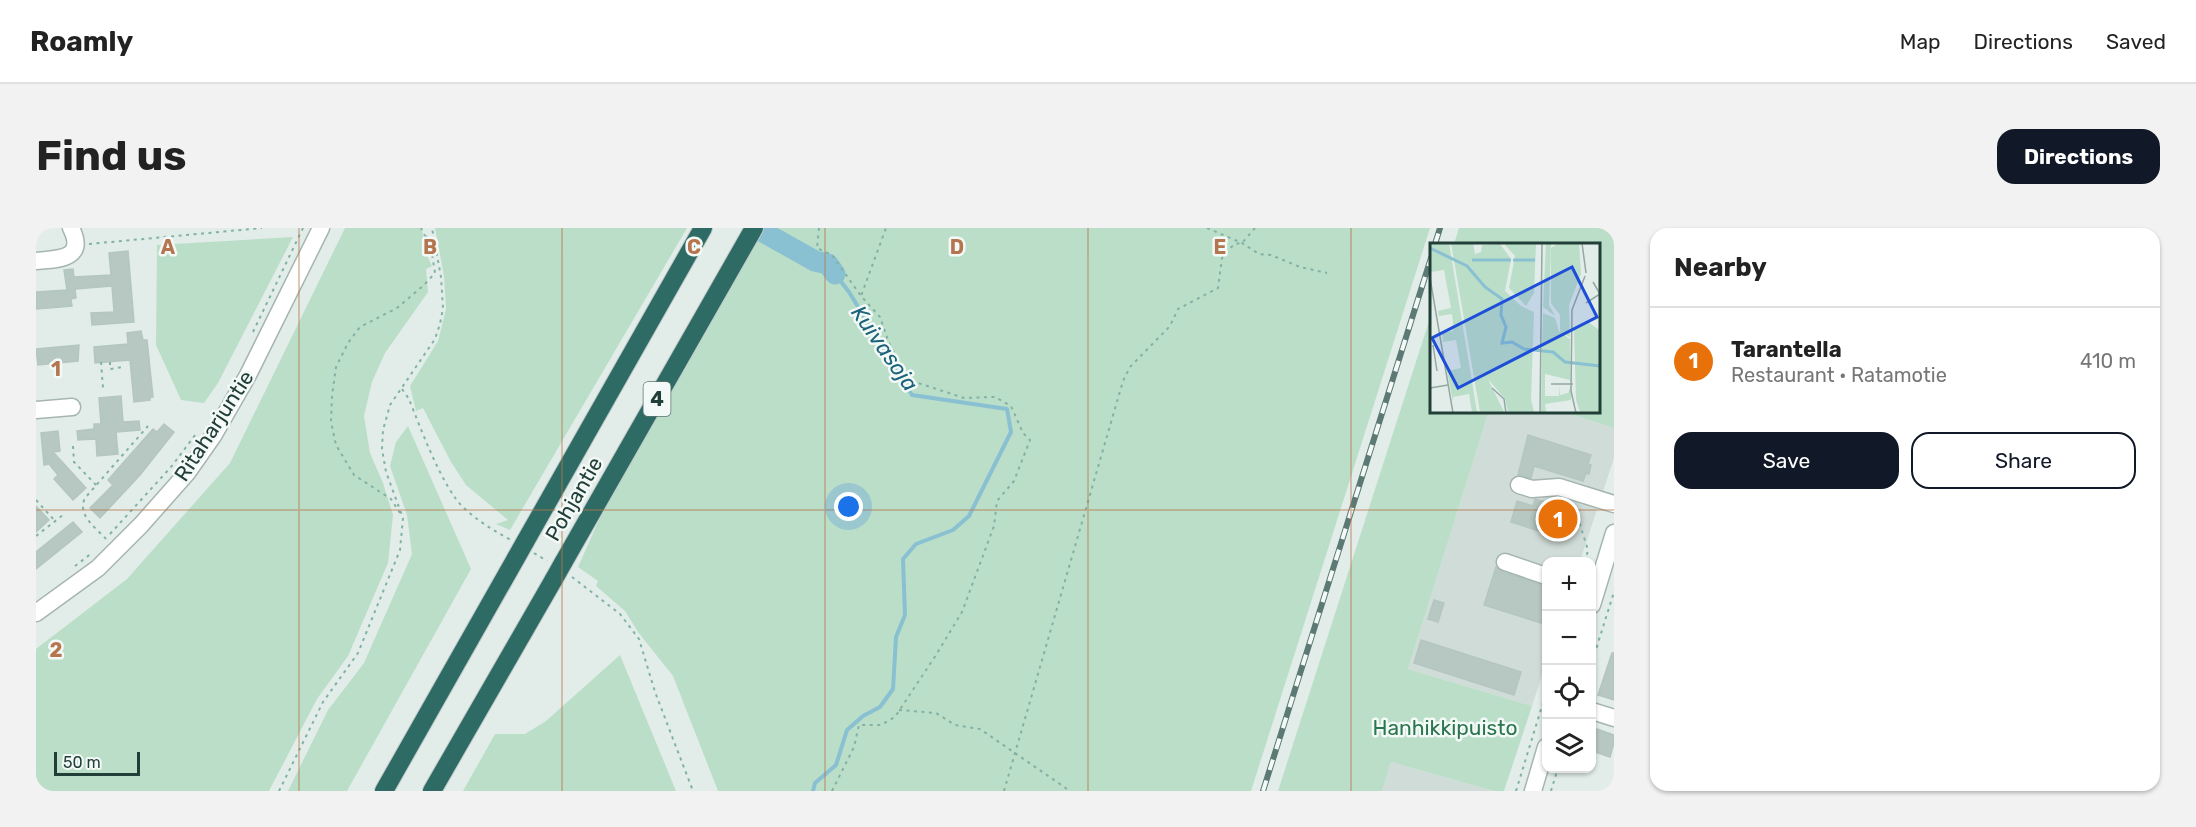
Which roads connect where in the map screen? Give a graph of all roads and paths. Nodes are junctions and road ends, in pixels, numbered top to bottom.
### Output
1 (71, 228) edge
2 (262, 228) edge
3 (302, 228) edge
4 (321, 228) edge
5 (421, 228) edge
6 (432, 228) edge
7 (703, 228) edge
8 (819, 228) edge
9 (886, 228) edge
10 (1207, 228) edge
11 (1256, 228) edge
12 (752, 231) edge
13 (424, 234) junction
14 (1242, 243) junction
15 (435, 245) junction
16 (74, 246) junction
17 (36, 261) edge
18 (1327, 273) dead end
19 (861, 296) junction
20 (249, 340) dead end
21 (101, 362) dead end
22 (110, 362) dead end
23 (122, 368) dead end
24 (103, 388) dead end
25 (402, 389) junction
26 (72, 407) dead end
27 (36, 410) edge
28 (148, 426) dead end
29 (200, 429) dead end
30 (73, 446) dead end
31 (1519, 485) dead end
32 (97, 486) junction
33 (36, 500) edge
34 (1614, 504) edge
35 (1575, 509) dead end
36 (63, 515) dead end
37 (403, 518) junction
38 (55, 521) junction
39 (1614, 533) edge
40 (36, 536) edge
41 (106, 539) junction
42 (102, 544) dead end
43 (521, 548) junction
44 (97, 549) dead end
45 (1587, 557) edge
46 (1505, 562) dead end
47 (72, 568) dead end
48 (558, 570) junction
49 (1542, 575) edge
50 (1596, 586) edge
51 (1614, 592) edge
52 (36, 613) edge
53 (1596, 649) edge
54 (1542, 706) edge
55 (1541, 709) joint
56 (899, 710) junction
57 (1596, 712) edge
58 (1614, 718) edge
59 (1016, 752) junction
60 (1542, 761) edge
61 (1556, 773) edge
62 (279, 791) edge
63 (384, 791) edge
64 (432, 791) edge
65 (693, 791) edge
66 (831, 791) edge
67 (1004, 791) edge
68 (1070, 791) edge
69 (1516, 791) edge
70 (1533, 791) edge
71 (1551, 791) edge

1 - 16 street
2 - 16 path
3 - 20 path
4 - 52 street, Ritaharjuntie
5 - 13 path
6 - 15 path
7 - 43 highway, Pohjantie / 4
8 - 19 path
9 - 19 path
10 - 14 path
11 - 14 path
12 - 48 highway, Pohjantie / 4
13 - 15 path
13 - 37 path
14 - 18 path
14 - 59 path
15 - 25 path
16 - 17 street
19 - 56 path
21 - 24 path
22 - 23 path
25 - 37 path
25 - 43 path
26 - 27 street
28 - 32 path
29 - 41 path
30 - 32 path
31 - 34 street
32 - 41 path
33 - 38 path
35 - 45 path
36 - 38 path
37 - 62 path
38 - 40 path
39 - 50 street
41 - 42 path
43 - 48 path
43 - 63 highway, Pohjantie / 4
44 - 47 path
46 - 49 street
48 - 64 highway, Pohjantie / 4
48 - 65 path
51 - 53 path
54 - 55 path
55 - 69 path
56 - 59 path
56 - 66 path
57 - 58 street
59 - 67 path
59 - 68 path
60 - 70 street
61 - 71 path

